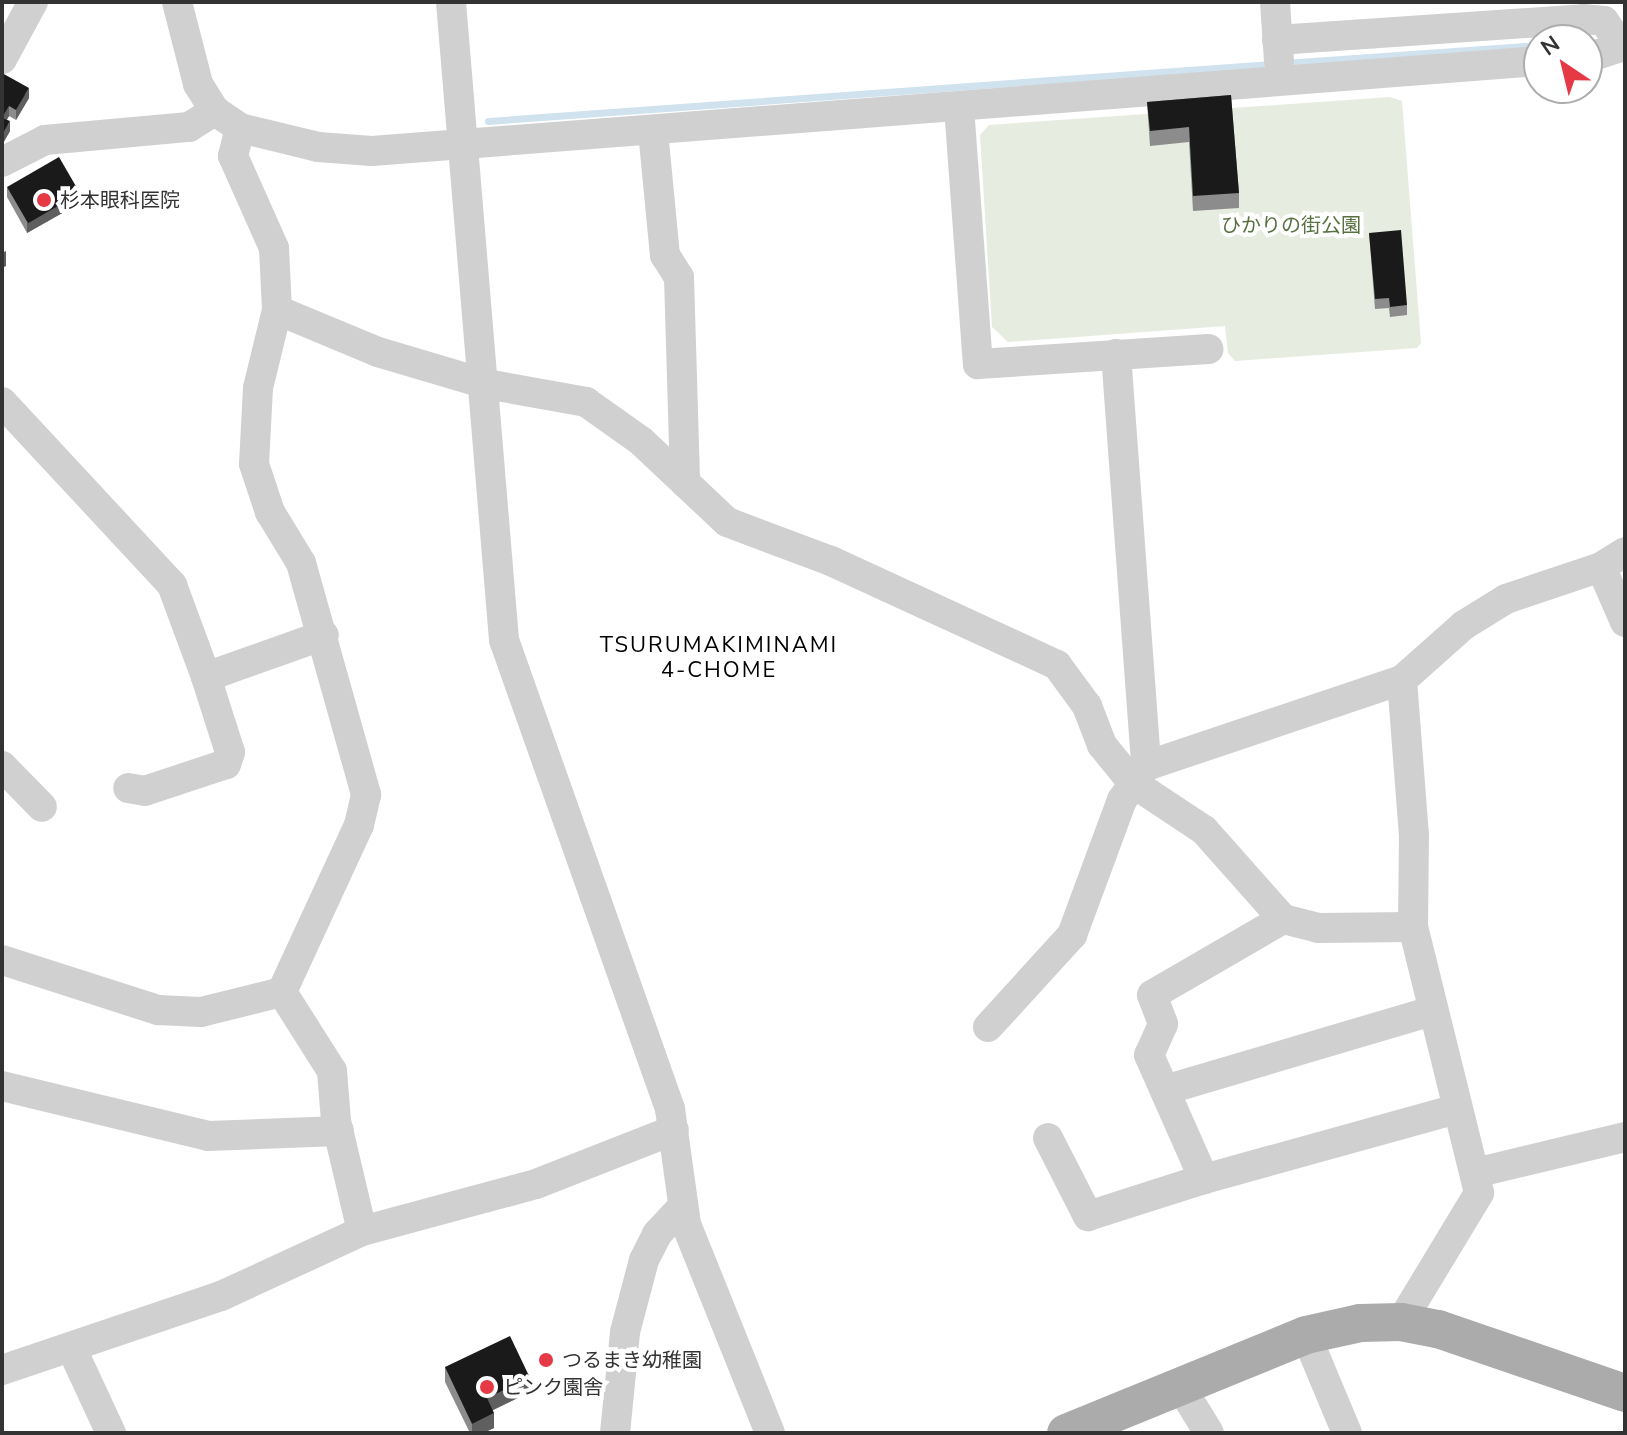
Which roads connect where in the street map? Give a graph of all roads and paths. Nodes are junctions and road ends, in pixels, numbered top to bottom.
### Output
1 (33, 2) edge
2 (177, 2) edge
3 (451, 2) edge
4 (1275, 2) edge
5 (1500, 13) edge
6 (1277, 40) junction
7 (1623, 46) edge
8 (1603, 53) edge
9 (2, 59) edge
10 (1523, 62) edge
11 (1280, 78) junction
12 (959, 107) junction
13 (215, 111) junction
14 (240, 128) junction
15 (653, 131) junction
16 (462, 147) junction
17 (2, 162) edge
18 (277, 310) junction
19 (1209, 349) dead end
20 (1116, 354) junction
21 (486, 384) junction
22 (2, 402) edge
23 (685, 483) junction
24 (1613, 560) edge
25 (1625, 622) edge
26 (324, 635) junction
27 (206, 677) junction
28 (1402, 680) junction
29 (2, 766) edge
30 (1139, 775) junction
31 (128, 788) dead end
32 (42, 807) dead end
33 (1283, 919) junction
34 (1413, 927) junction
35 (2, 960) edge
36 (282, 992) junction
37 (1432, 1011) junction
38 (988, 1027) dead end
39 (2, 1086) edge
40 (1165, 1090) junction
41 (1457, 1109) junction
42 (674, 1130) junction
43 (339, 1131) junction
44 (1625, 1137) edge
45 (1048, 1138) dead end
46 (1475, 1173) junction
47 (1204, 1179) junction
48 (681, 1208) junction
49 (362, 1231) junction
50 (1401, 1322) junction
51 (1306, 1335) junction
52 (71, 1347) junction
53 (2, 1370) edge
54 (1179, 1384) junction
55 (1625, 1393) edge
56 (111, 1433) edge
57 (615, 1433) edge
58 (770, 1433) edge
59 (1066, 1433) edge
60 (1209, 1433) edge
61 (1347, 1433) edge

1 - 9 street
2 - 13 street
3 - 16 street
4 - 6 street
5 - 6 street
5 - 7 street
6 - 11 street
7 - 8 street
10 - 11 street
11 - 12 street
12 - 15 street
12 - 20 street
13 - 14 street
13 - 17 street
14 - 16 street
14 - 18 street
15 - 16 street
15 - 23 street
16 - 21 street
18 - 21 street
18 - 26 street
19 - 20 street
20 - 30 street
21 - 23 street
21 - 42 street
22 - 27 street
23 - 30 street
24 - 25 street
24 - 28 street
26 - 27 street
26 - 36 street
27 - 31 street
28 - 30 street
28 - 34 street
29 - 32 street
30 - 33 street
30 - 38 street
33 - 34 street
33 - 40 street
34 - 37 street
35 - 36 street
36 - 43 street
37 - 40 street
37 - 41 street
39 - 43 street
40 - 47 street
41 - 46 street
41 - 47 street
42 - 48 street
42 - 49 street
43 - 49 street
44 - 46 street
45 - 47 street
46 - 50 street
48 - 57 street
48 - 58 street
49 - 52 street
50 - 51 main road
50 - 55 main road
51 - 54 main road
51 - 61 street
52 - 53 street
52 - 56 street
54 - 59 main road
54 - 60 street

